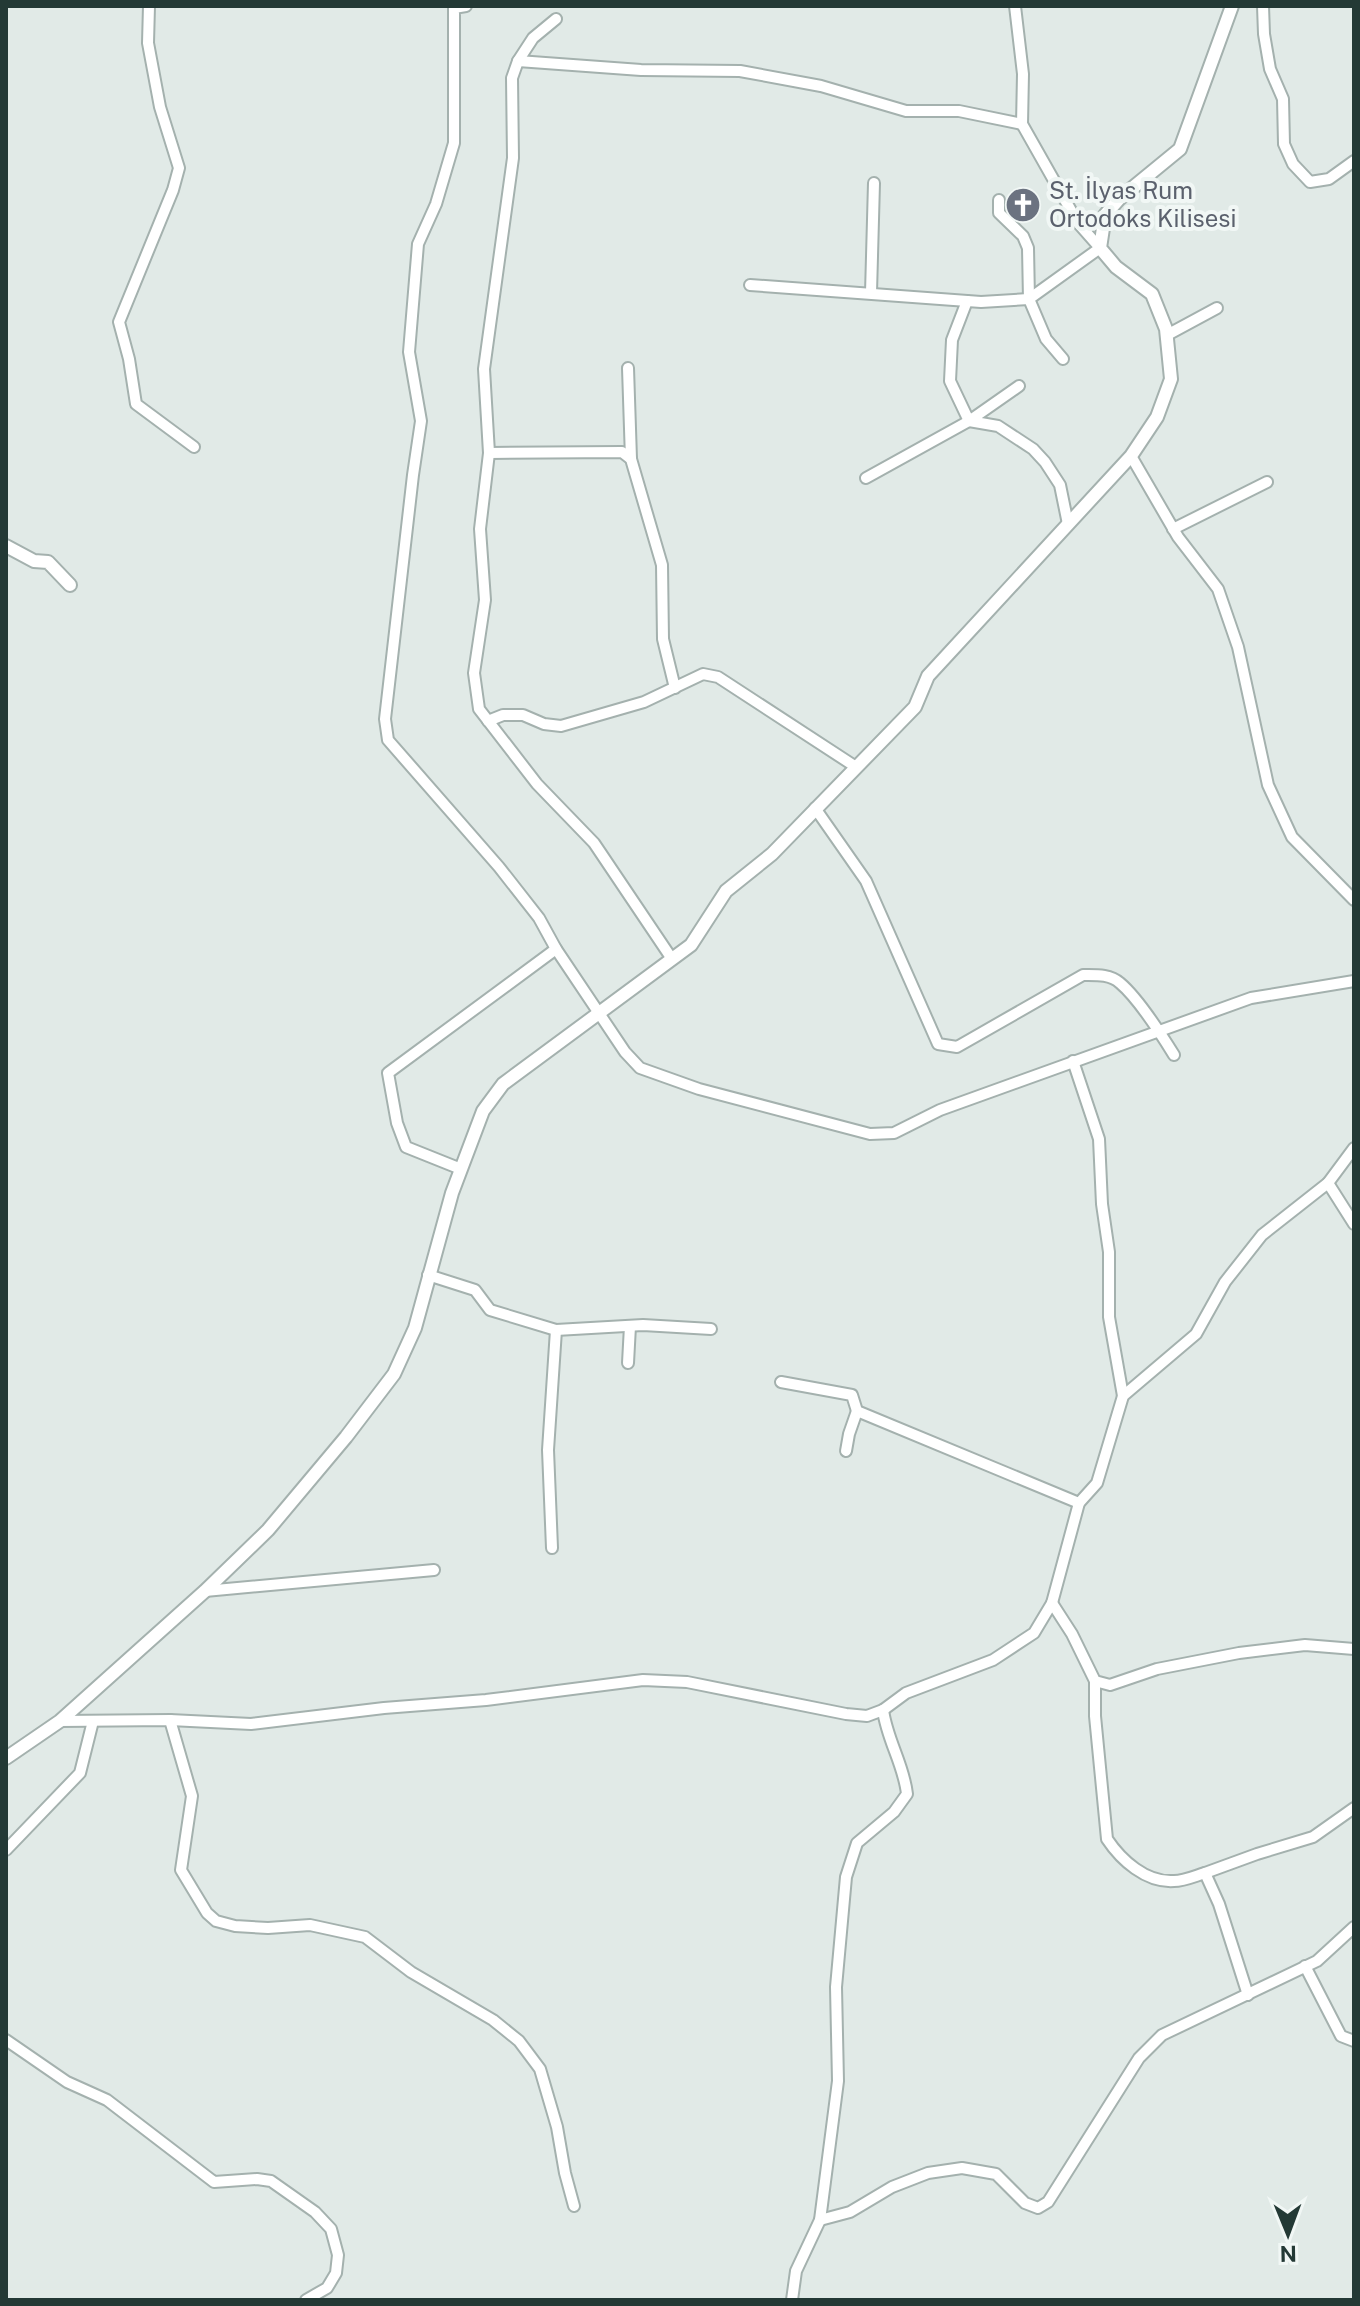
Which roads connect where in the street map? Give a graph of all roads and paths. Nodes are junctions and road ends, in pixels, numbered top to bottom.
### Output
1 (149, 6) edge
2 (466, 6) edge
3 (1015, 6) edge
4 (1232, 6) edge
5 (1263, 6) edge
6 (556, 19) dead end
7 (518, 61) junction
8 (1022, 124) junction
9 (1354, 161) edge
10 (874, 183) dead end
11 (999, 200) dead end
12 (1100, 248) junction
13 (750, 285) dead end
14 (871, 293) junction
15 (1029, 299) junction
16 (967, 301) junction
17 (1217, 308) dead end
18 (1167, 335) junction
19 (1063, 359) dead end
20 (628, 368) dead end
21 (1019, 386) dead end
22 (969, 421) junction
23 (194, 447) dead end
24 (489, 453) junction
25 (1131, 456) junction
26 (631, 459) junction
27 (866, 478) dead end
28 (1267, 482) dead end
29 (1068, 524) junction
30 (1173, 529) junction
31 (6, 546) edge
32 (70, 585) dead end
33 (675, 688) junction
34 (488, 721) junction
35 (856, 767) junction
36 (815, 808) junction
37 (1354, 900) edge
38 (556, 949) junction
39 (672, 959) junction
40 (1354, 981) edge
41 (600, 1012) junction
42 (1158, 1030) junction
43 (1174, 1055) dead end
44 (1073, 1061) junction
45 (1354, 1148) edge
46 (461, 1169) junction
47 (1328, 1183) junction
48 (1354, 1224) edge
49 (428, 1275) junction
50 (630, 1326) junction
51 (711, 1329) dead end
52 (556, 1330) junction
53 (628, 1363) dead end
54 (781, 1382) dead end
55 (1123, 1396) junction
56 (857, 1411) junction
57 (846, 1451) dead end
58 (1079, 1503) junction
59 (552, 1548) dead end
60 (434, 1570) dead end
61 (205, 1591) junction
62 (1052, 1603) junction
63 (1354, 1649) edge
64 (1095, 1681) junction
65 (883, 1710) junction
66 (170, 1720) junction
67 (60, 1721) junction
68 (93, 1721) junction
69 (6, 1758) edge
70 (1354, 1808) edge
71 (6, 1850) edge
72 (1205, 1873) junction
73 (1354, 1927) edge
74 (1305, 1966) junction
75 (1248, 1995) junction
76 (6, 2040) edge
77 (1354, 2041) edge
78 (574, 2206) dead end
79 (820, 2220) junction
80 (306, 2300) edge
81 (792, 2300) edge

1 - 23 street
2 - 38 street
3 - 8 street
4 - 12 street
5 - 9 street
6 - 7 street
7 - 8 street
7 - 24 street
8 - 12 street
10 - 14 street
11 - 15 street
12 - 15 street
12 - 18 street
13 - 14 street
14 - 16 street
15 - 16 street
15 - 19 street
16 - 22 street
17 - 18 street
18 - 25 street
20 - 26 street
21 - 22 street
22 - 27 street
22 - 29 street
24 - 26 street
24 - 34 street
25 - 29 street
25 - 30 street
26 - 33 street
28 - 30 street
29 - 35 street
30 - 37 street
31 - 32 street
33 - 34 street
33 - 35 street
34 - 39 street
35 - 36 street
36 - 39 street
36 - 42 street
38 - 41 street
38 - 46 street
39 - 41 street
40 - 42 street
41 - 44 street
41 - 46 street
42 - 43 street
42 - 44 street
44 - 55 street
45 - 47 street
46 - 49 street
47 - 48 street
47 - 55 street
49 - 52 street
49 - 61 street
50 - 51 street
50 - 52 street
50 - 53 street
52 - 59 street
54 - 56 street
55 - 58 street
56 - 57 street
56 - 58 street
58 - 62 street
60 - 61 street
61 - 67 street
62 - 64 street
62 - 65 street
63 - 64 street
64 - 72 street
65 - 66 street
65 - 79 street
66 - 68 street
66 - 78 street
67 - 68 street
67 - 69 street
68 - 71 street
70 - 72 street
72 - 75 street
73 - 74 street
74 - 75 street
74 - 77 street
75 - 79 street
76 - 80 street
79 - 81 street

